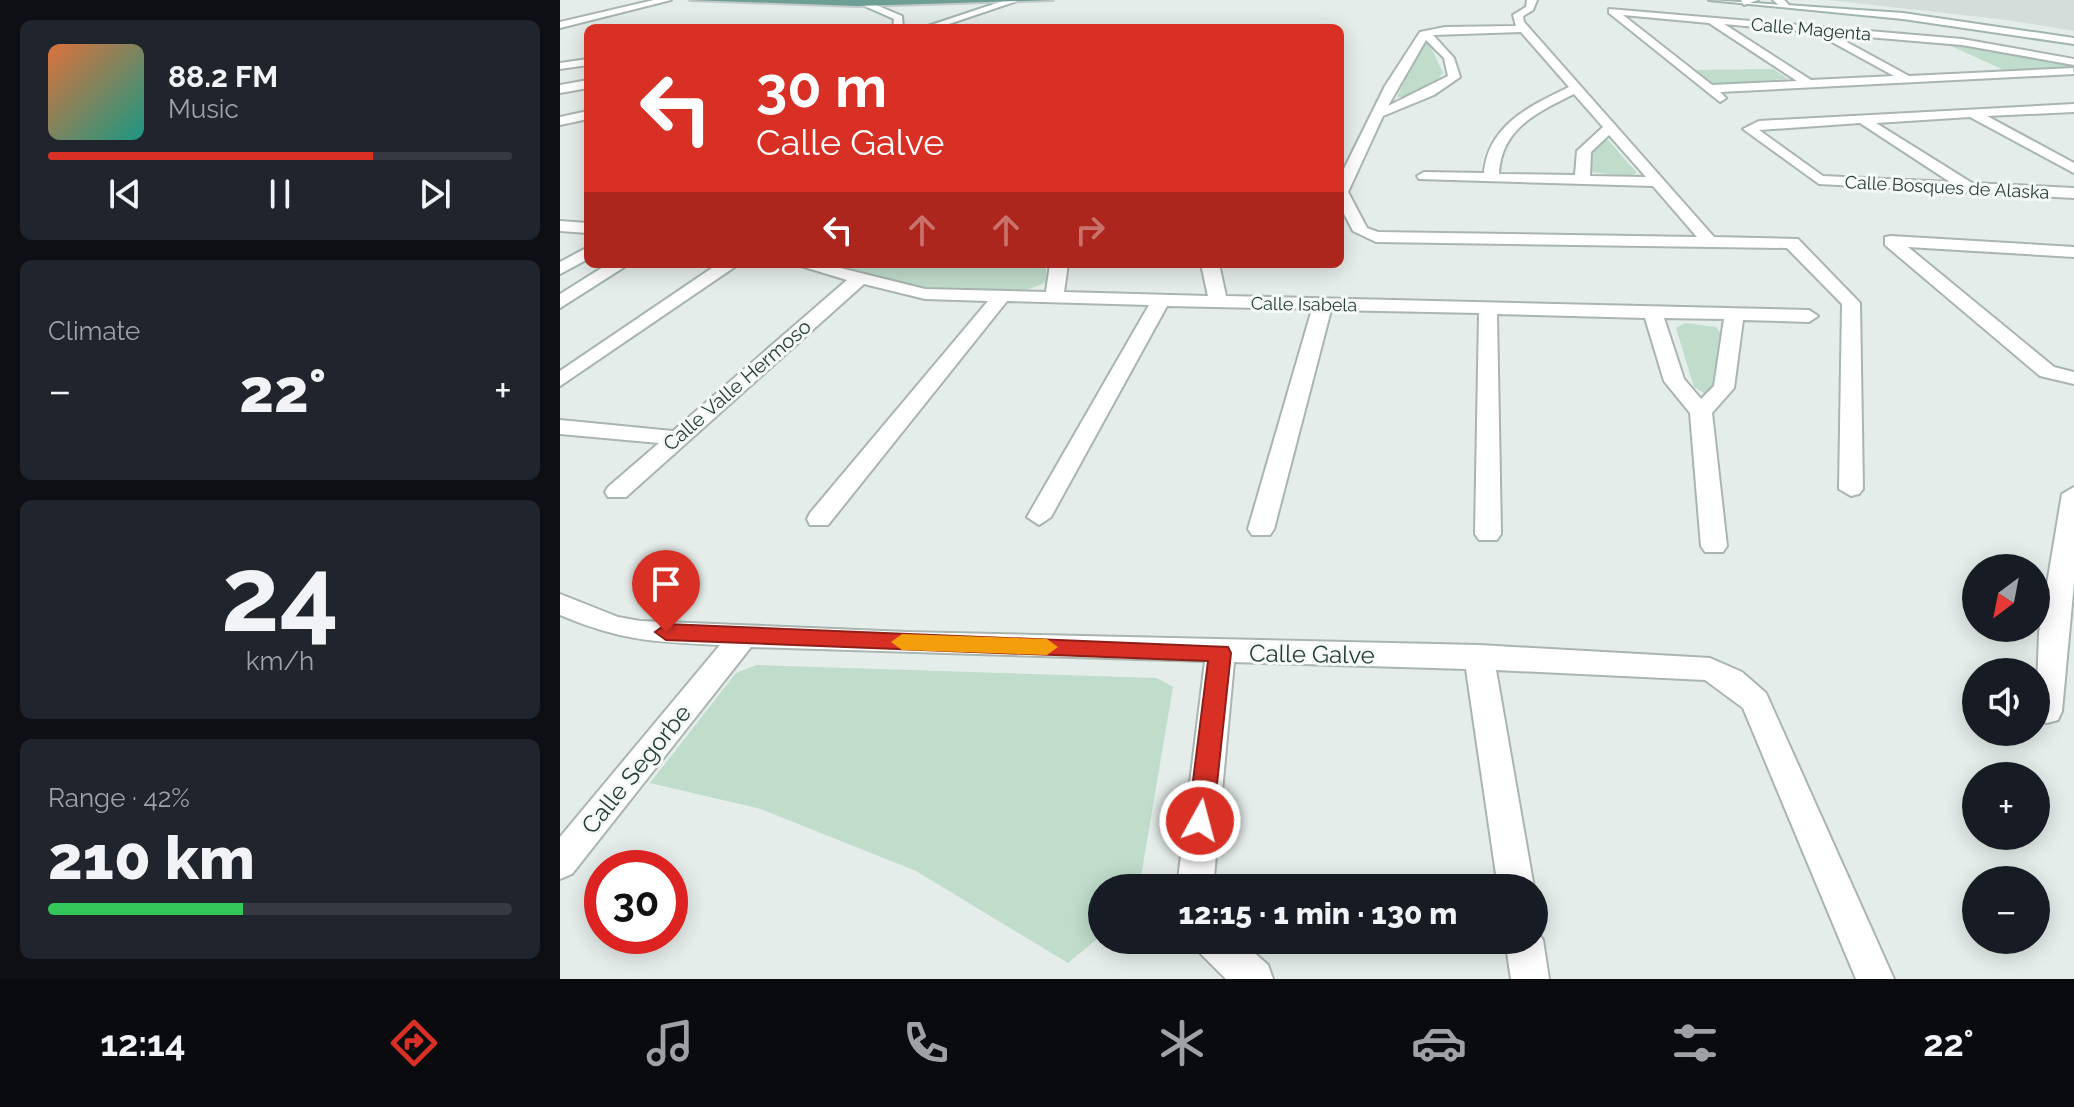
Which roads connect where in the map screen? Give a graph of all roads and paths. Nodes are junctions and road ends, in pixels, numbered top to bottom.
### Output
1 (666, 0) edge
2 (695, 0) edge
3 (1048, 0) edge
4 (1519, 0) edge
5 (1532, 0) edge
6 (1714, 0) edge
7 (1797, 0) edge
8 (1015, 1) edge
9 (1748, 1) edge
10 (857, 2) edge
11 (1781, 3) edge
12 (617, 5) edge
13 (1712, 21) junction
14 (560, 23) edge
15 (898, 24) edge
16 (940, 24) edge
17 (1491, 29) junction
18 (1525, 29) junction
19 (1816, 29) junction
20 (1424, 34) junction
21 (2040, 35) junction
22 (1929, 38) junction
23 (2073, 39) edge
24 (2010, 49) junction
25 (2039, 55) junction
26 (1967, 56) dead end
27 (1979, 62) dead end
28 (2074, 62) edge
29 (584, 63) edge
30 (560, 66) edge
31 (2074, 71) edge
32 (2005, 75) junction
33 (1907, 79) junction
34 (1809, 84) junction
35 (584, 85) edge
36 (1577, 88) junction
37 (560, 89) edge
38 (1708, 89) junction
39 (1726, 102) dead end
40 (2074, 108) edge
41 (1381, 113) junction
42 (1973, 114) junction
43 (584, 116) edge
44 (1863, 120) junction
45 (560, 121) edge
46 (1610, 127) junction
47 (2074, 169) edge
48 (1424, 176) dead end
49 (1491, 178) junction
50 (1582, 180) junction
51 (1658, 182) junction
52 (1344, 184) edge
53 (1969, 188) junction
54 (2074, 193) edge
55 (1344, 198) edge
56 (584, 214) edge
57 (563, 221) edge
58 (584, 227) edge
59 (1710, 242) junction
60 (584, 254) edge
61 (2070, 254) edge
62 (614, 268) edge
63 (723, 268) edge
64 (817, 268) edge
65 (1058, 268) edge
66 (1211, 268) edge
67 (560, 269) edge
68 (858, 280) junction
69 (1001, 297) junction
70 (1054, 298) junction
71 (560, 302) edge
72 (1160, 302) junction
73 (1218, 302) junction
74 (1323, 304) junction
75 (1488, 309) junction
76 (1653, 312) junction
77 (1734, 315) junction
78 (1809, 316) dead end
79 (2074, 378) edge
80 (560, 380) edge
81 (1701, 412) junction
82 (560, 427) edge
83 (677, 438) junction
84 (1851, 489) dead end
85 (617, 492) dead end
86 (2074, 494) edge
87 (1039, 517) dead end
88 (819, 519) dead end
89 (1261, 529) dead end
90 (1488, 534) dead end
91 (1714, 546) dead end
92 (560, 604) edge
93 (2064, 636) edge
94 (743, 637) junction
95 (1220, 653) junction
96 (1479, 656) junction
97 (2050, 698) edge
98 (560, 863) edge
99 (1196, 874) edge
100 (1514, 874) edge
101 (1228, 954) edge
102 (1526, 954) edge
103 (1254, 979) edge
104 (1530, 979) edge
105 (1875, 979) edge

1 - 12 street
2 - 10 main road
3 - 8 main road
4 - 17 street
5 - 18 street
6 - 9 street
7 - 23 street
8 - 10 main road
8 - 16 street
9 - 11 street
10 - 15 street
11 - 21 street
12 - 14 street
13 - 19 street, Calle Magenta
13 - 34 street
13 - 38 street, Calle Magenta
17 - 18 street
17 - 20 street
18 - 36 street
19 - 22 street, Calle Magenta
19 - 33 street
20 - 41 street
20 - 41 street
21 - 23 street
21 - 24 street
22 - 24 street, Calle Magenta
22 - 26 street
23 - 25 street
24 - 25 street, Calle Magenta
25 - 28 street, Calle Magenta
27 - 32 street
29 - 30 street
31 - 32 street
32 - 33 street
33 - 34 street
34 - 38 street
35 - 37 street
36 - 46 street
36 - 49 street
38 - 39 street, Calle Magenta
40 - 42 street
41 - 52 street
42 - 44 street
42 - 47 street
43 - 45 street
44 - 53 street
44 - 53 street, Calle Bosques de Alaska
46 - 50 street
46 - 51 street
48 - 49 street
49 - 50 street
50 - 51 street
51 - 59 street
53 - 54 street, Calle Bosques de Alaska
55 - 59 street
56 - 57 street
57 - 58 street
59 - 84 street
60 - 67 street
61 - 79 street
62 - 71 street
63 - 80 street
64 - 68 street, Calle Isabela
65 - 70 street
66 - 73 street
68 - 69 street, Calle Isabela
68 - 83 street, Calle Valle Hermoso
69 - 70 street, Calle Isabela
69 - 88 street
70 - 72 street, Calle Isabela
72 - 73 street, Calle Isabela
72 - 87 street
73 - 74 street, Calle Isabela
74 - 75 street, Calle Isabela
74 - 89 street
75 - 76 street, Calle Isabela
75 - 90 street
76 - 77 street, Calle Isabela
76 - 81 street
77 - 78 street, Calle Isabela
77 - 81 street
81 - 91 street
82 - 83 street
83 - 85 street, Calle Valle Hermoso
86 - 93 street
92 - 94 street, Calle Galve
93 - 97 street
94 - 95 street, Calle Galve
94 - 98 street, Calle Segorbe
95 - 96 street, Calle Galve
95 - 99 street
96 - 100 street
96 - 105 street, Calle Galve
101 - 103 street
102 - 104 street

